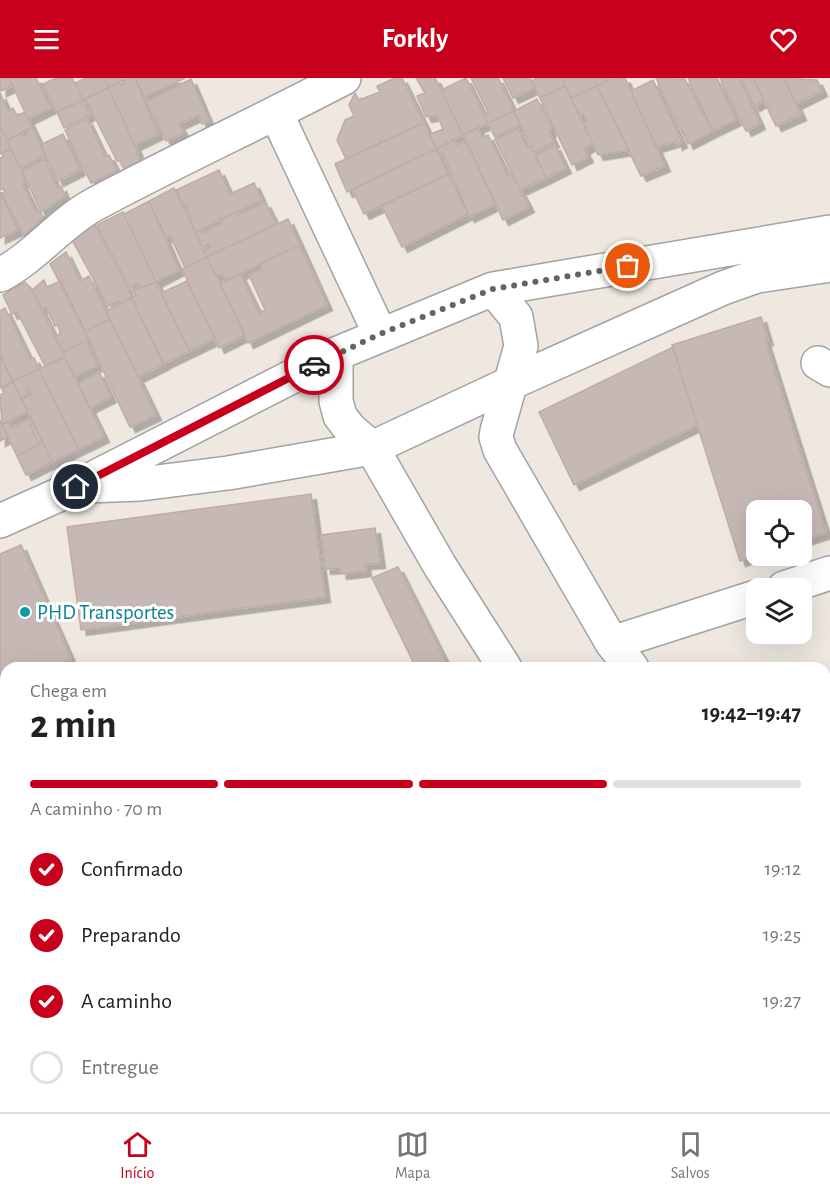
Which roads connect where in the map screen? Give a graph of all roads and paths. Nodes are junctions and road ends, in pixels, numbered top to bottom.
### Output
1 (344, 78) edge
2 (276, 113) junction
3 (830, 232) edge
4 (830, 265) edge
5 (0, 275) edge
6 (493, 289) junction
7 (380, 334) junction
8 (336, 354) junction
9 (513, 382) junction
10 (372, 448) junction
11 (76, 487) junction
12 (0, 521) edge
13 (830, 573) edge
14 (812, 579) edge
15 (746, 601) edge
16 (622, 655) edge
17 (501, 662) edge

1 - 2 street
2 - 5 street
2 - 7 street
3 - 6 street
4 - 9 street
6 - 7 street
6 - 9 street
7 - 8 street
8 - 10 street
8 - 11 street
9 - 10 street
9 - 16 street
10 - 11 street
10 - 17 street
11 - 12 street
13 - 14 street
15 - 16 street

